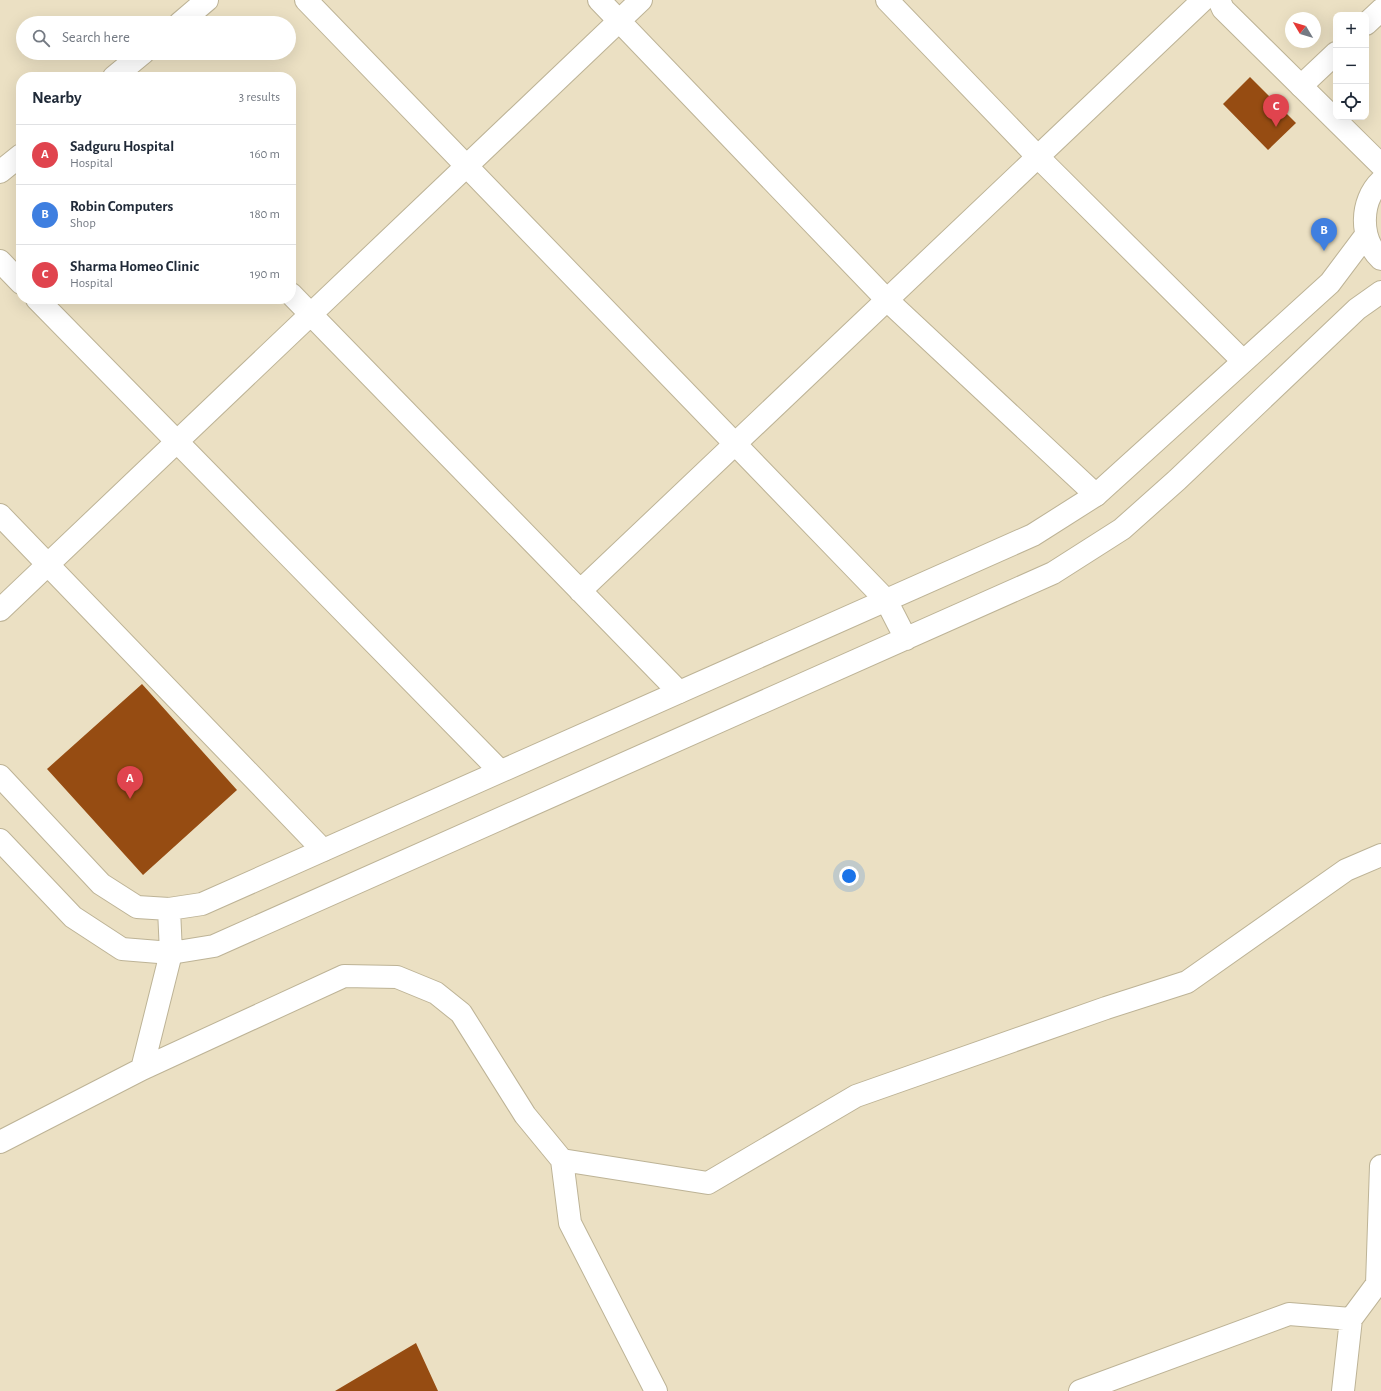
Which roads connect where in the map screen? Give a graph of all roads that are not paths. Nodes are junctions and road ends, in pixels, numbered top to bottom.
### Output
1 (208, 0) edge
2 (306, 0) edge
3 (599, 0) edge
4 (641, 0) edge
5 (887, 0) edge
6 (1203, 0) edge
7 (1219, 0) edge
8 (1381, 10) edge
9 (189, 16) edge
10 (1369, 21) edge
11 (618, 22) junction
12 (1333, 56) edge
13 (135, 60) edge
14 (120, 72) edge
15 (1301, 86) junction
16 (1038, 157) junction
17 (16, 159) edge
18 (1381, 165) edge
19 (467, 167) junction
20 (0, 172) edge
21 (1381, 181) edge
22 (1366, 235) junction
23 (1381, 259) edge
24 (0, 261) edge
25 (16, 278) edge
26 (1381, 292) edge
27 (296, 299) edge
28 (887, 300) junction
29 (42, 304) edge
30 (311, 315) junction
31 (1244, 361) junction
32 (177, 442) junction
33 (735, 444) junction
34 (1096, 495) junction
35 (0, 515) edge
36 (48, 564) junction
37 (580, 591) junction
38 (886, 600) junction
39 (0, 610) edge
40 (906, 639) junction
41 (679, 692) junction
42 (500, 772) junction
43 (0, 776) edge
44 (0, 840) edge
45 (323, 850) junction
46 (1381, 854) edge
47 (169, 909) junction
48 (171, 953) junction
49 (142, 1069) junction
50 (0, 1142) edge
51 (562, 1160) junction
52 (1381, 1166) edge
53 (1351, 1319) junction
54 (656, 1391) edge
55 (1080, 1391) edge
56 (1343, 1391) edge

1 - 9 street
2 - 19 street
3 - 11 street
4 - 11 street
5 - 16 street
6 - 16 street
7 - 15 street
8 - 10 street
11 - 19 street
11 - 28 street
12 - 15 street
13 - 14 street
15 - 18 street
16 - 28 street
16 - 31 street
17 - 20 street
19 - 30 street
19 - 33 street
21 - 22 street
22 - 23 street
22 - 31 street
24 - 25 street
26 - 40 street
27 - 30 street
28 - 33 street
28 - 34 street
29 - 32 street
30 - 32 street
30 - 37 street
31 - 34 street
32 - 36 street
32 - 42 street
33 - 37 street
33 - 38 street
34 - 38 street
35 - 36 street
36 - 39 street
36 - 45 street
37 - 41 street
38 - 40 street
38 - 41 street
40 - 48 street
41 - 42 street
42 - 45 street
43 - 47 street
44 - 48 street
45 - 47 street
46 - 51 street
47 - 48 street
48 - 49 street
49 - 50 street
49 - 51 street
51 - 54 street
52 - 53 street
53 - 55 street
53 - 56 street

